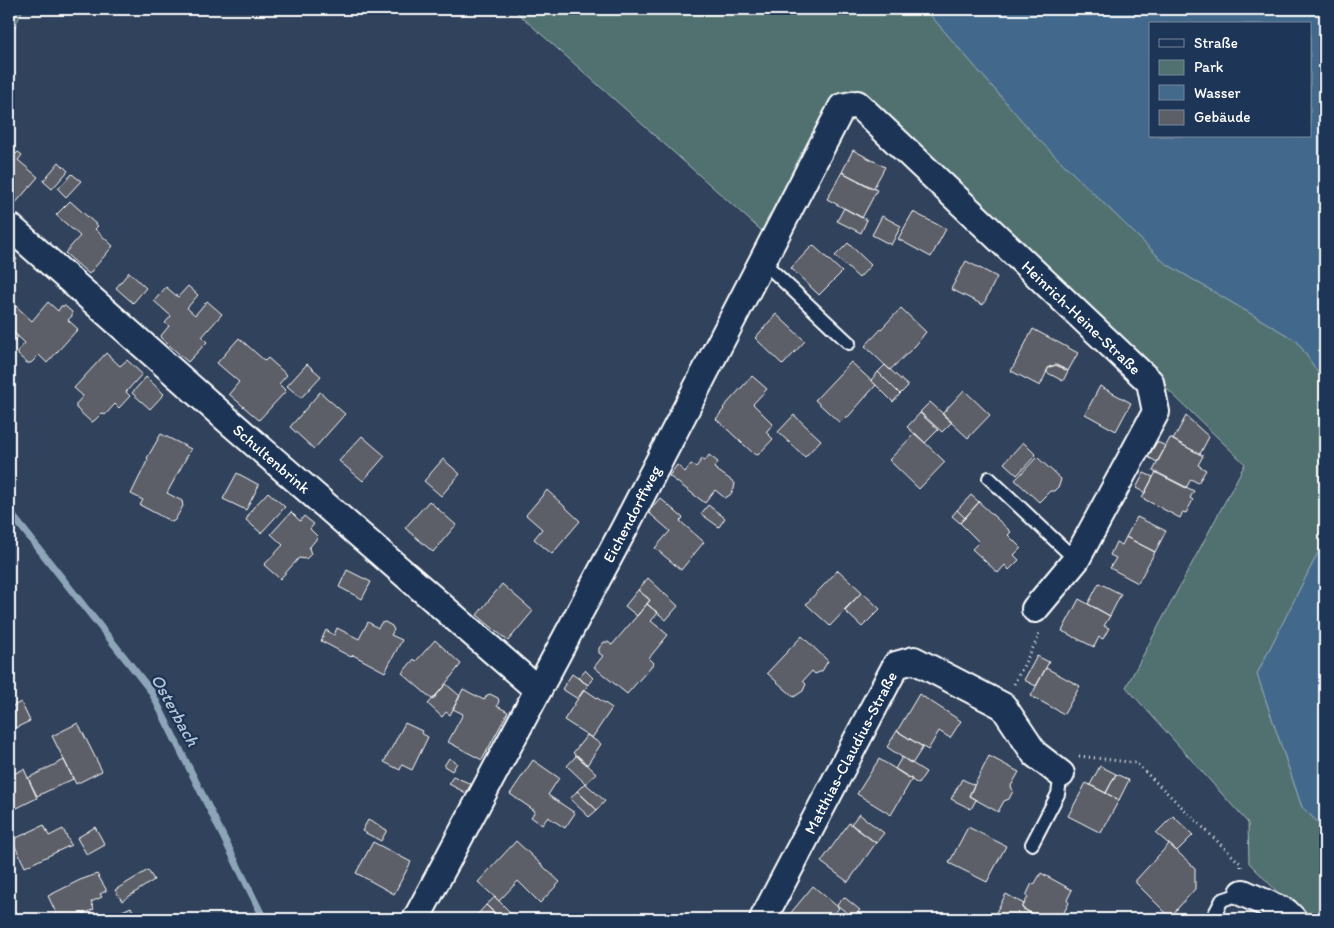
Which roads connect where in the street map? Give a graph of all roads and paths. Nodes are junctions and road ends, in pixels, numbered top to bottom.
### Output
1 (842, 107) joint
2 (9, 226) edge
3 (762, 261) junction
4 (849, 343) dead end
5 (989, 478) dead end
6 (1076, 560) junction
7 (1034, 609) joint
8 (538, 690) junction
9 (1003, 706) junction
10 (1069, 765) junction
11 (1032, 844) dead end
12 (1243, 893) junction
13 (416, 919) edge
14 (763, 919) edge
15 (1212, 919) edge
16 (1293, 919) edge

1 - 3 street, Eichendorffweg
1 - 6 street, Heinrich-Heine-Straße
2 - 8 street, Schultenbrink
3 - 4 lane
3 - 8 street, Eichendorffweg
5 - 6 lane
6 - 7 street, Heinrich-Heine-Straße
7 - 9 path
8 - 13 street, Eichendorffweg
9 - 10 street, Matthias-Claudius-Straße
9 - 14 street, Matthias-Claudius-Straße
10 - 11 lane
10 - 12 path
12 - 15 lane
12 - 16 street

